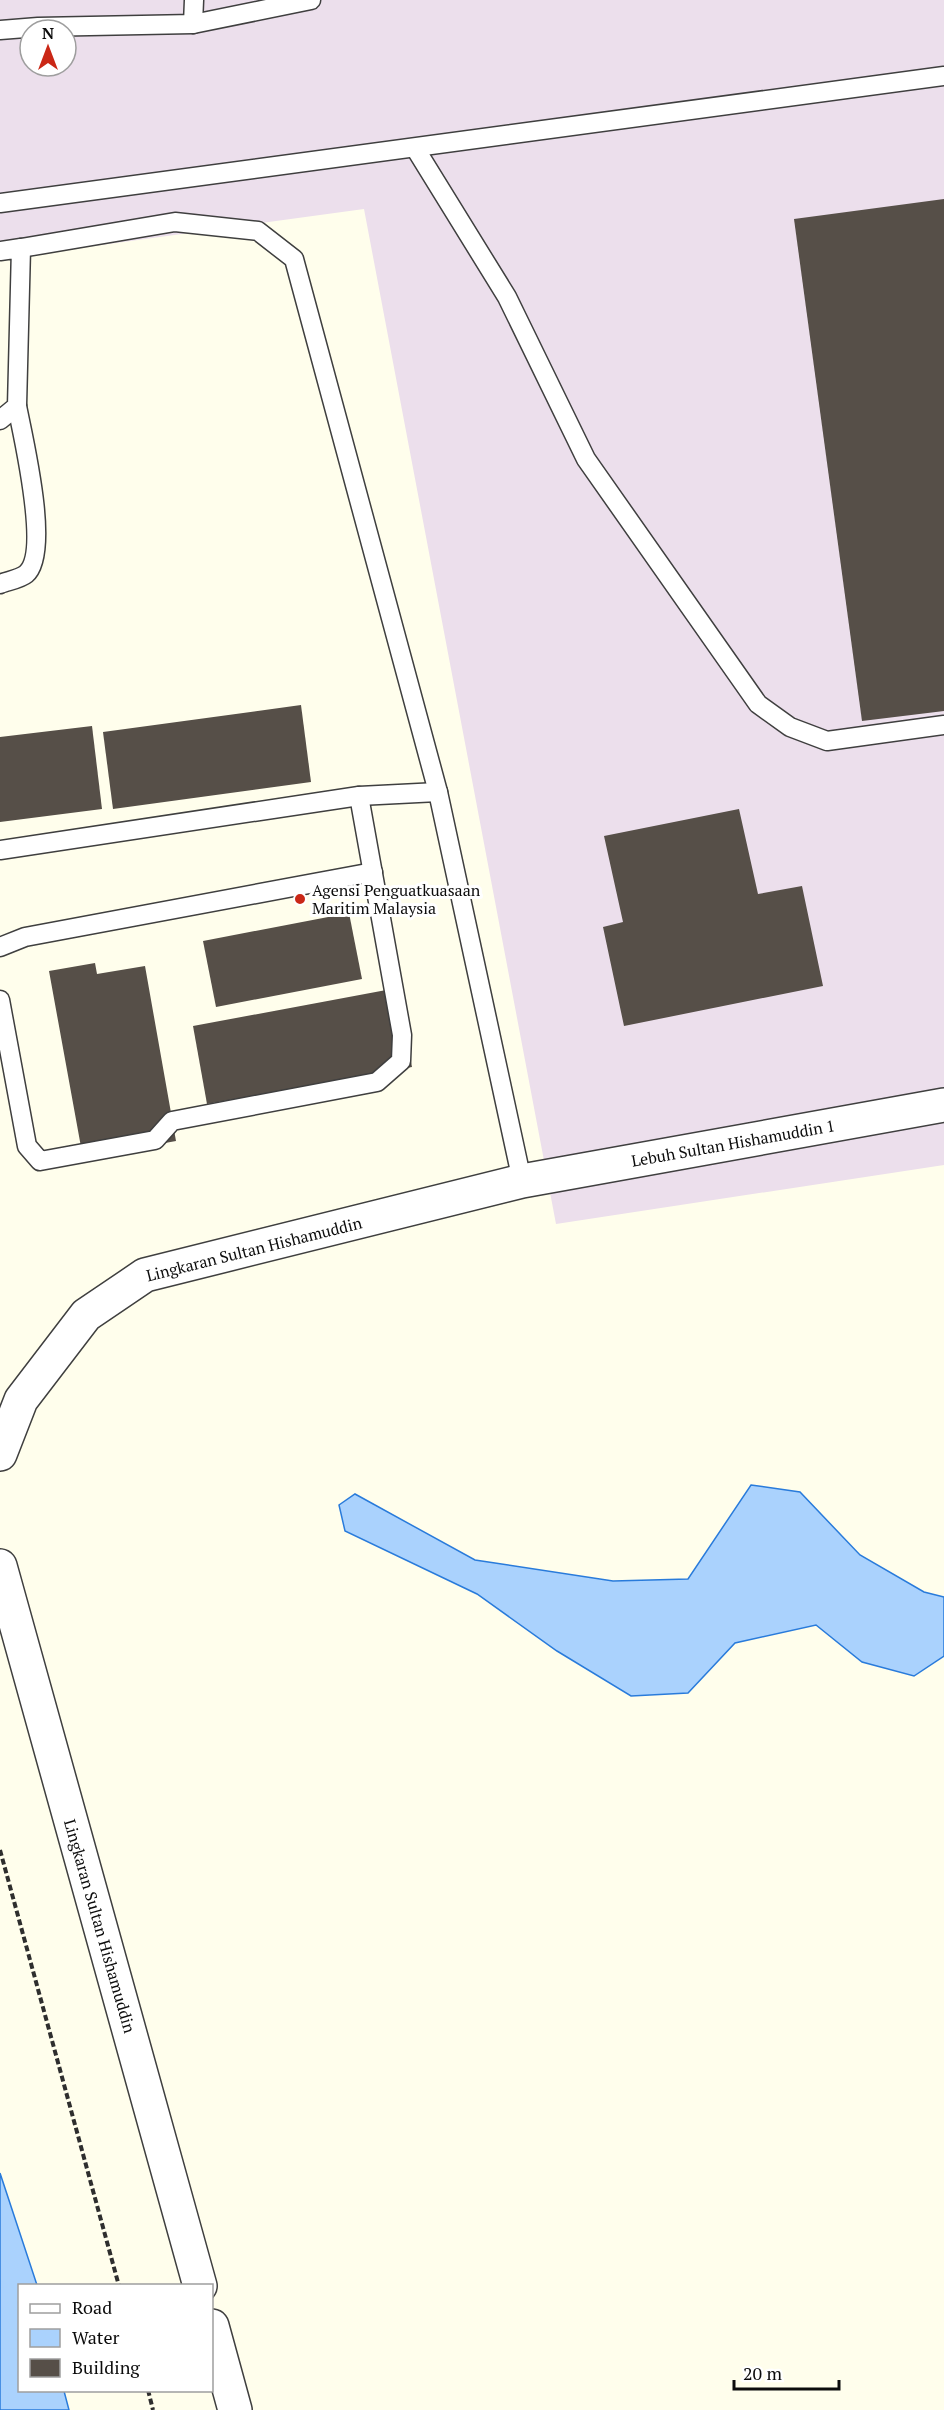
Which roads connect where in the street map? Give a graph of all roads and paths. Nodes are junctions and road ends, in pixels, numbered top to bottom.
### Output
1 (194, 0) edge
2 (311, 0) edge
3 (193, 24) junction
4 (0, 30) edge
5 (944, 76) edge
6 (415, 148) junction
7 (0, 203) edge
8 (21, 248) junction
9 (0, 251) edge
10 (17, 405) junction
11 (0, 420) edge
12 (0, 584) edge
13 (944, 725) edge
14 (438, 792) junction
15 (359, 796) junction
16 (0, 850) edge
17 (373, 872) junction
18 (0, 947) edge
19 (0, 1000) edge
20 (944, 1105) edge
21 (522, 1181) junction
22 (0, 1454) edge
23 (0, 1566) edge
24 (0, 1850) edge
25 (118, 2284) edge
26 (199, 2284) edge
27 (213, 2330) edge
28 (148, 2392) edge
29 (153, 2410) edge
30 (235, 2410) edge

1 - 3 lane
2 - 3 lane
3 - 4 lane
5 - 6 lane
6 - 7 lane
6 - 13 lane
8 - 9 lane
8 - 10 lane
8 - 14 lane
10 - 11 lane
10 - 12 lane
14 - 15 lane
14 - 21 lane
15 - 16 lane
15 - 17 lane
17 - 18 lane
17 - 19 lane
20 - 21 street, Lebuh Sultan Hishamuddin 1
21 - 22 street, Lingkaran Sultan Hishamuddin
23 - 26 street, Lingkaran Sultan Hishamuddin
24 - 25 path
27 - 30 street
28 - 29 path

